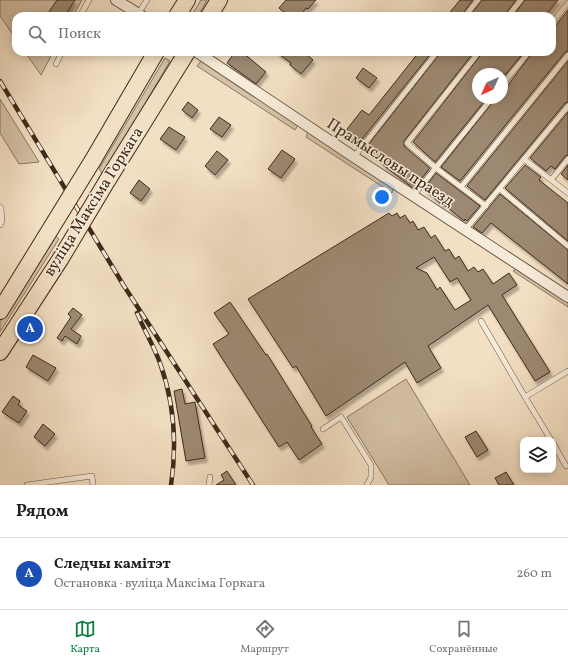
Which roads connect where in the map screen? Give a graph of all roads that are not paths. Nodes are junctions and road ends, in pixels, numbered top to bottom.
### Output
1 (89, 0) edge
2 (116, 0) edge
3 (147, 0) edge
4 (187, 0) edge
5 (219, 0) edge
6 (478, 0) edge
7 (521, 0) edge
8 (568, 2) edge
9 (82, 12) edge
10 (135, 12) edge
11 (141, 12) edge
12 (180, 12) edge
13 (212, 12) edge
14 (468, 12) edge
15 (511, 12) edge
16 (556, 18) edge
17 (568, 55) edge
18 (60, 56) edge
19 (154, 56) edge
20 (185, 56) edge
21 (203, 56) edge
22 (434, 56) edge
23 (476, 56) edge
24 (526, 56) edge
25 (56, 64) dead end
26 (508, 78) edge
27 (487, 104) edge
28 (568, 106) edge
29 (354, 157) junction
30 (568, 158) edge
31 (524, 159) junction
32 (436, 168) junction
33 (551, 180) junction
34 (460, 187) junction
35 (500, 189) junction
36 (568, 193) edge
37 (413, 196) junction
38 (0, 206) edge
39 (486, 206) junction
40 (0, 225) edge
41 (465, 230) junction
42 (568, 246) edge
43 (568, 297) edge
44 (0, 311) edge
45 (481, 321) dead end
46 (0, 352) edge
47 (568, 370) edge
48 (525, 397) junction
49 (323, 428) dead end
50 (549, 437) edge
51 (556, 448) edge
52 (566, 466) dead end
53 (210, 476) dead end
54 (27, 485) edge
55 (93, 485) edge
56 (209, 485) edge
57 (367, 485) edge

1 - 9 lane
2 - 10 street
3 - 11 lane
4 - 12 main road
5 - 13 main road
6 - 14 lane
7 - 15 lane
8 - 16 lane
17 - 34 lane
18 - 25 lane
19 - 44 main road, вуліца Максіма Горкага, bridge
20 - 46 main road, вуліца Максіма Горкага, bridge
21 - 29 street, Прамысловы праезд
22 - 29 lane
23 - 32 lane
24 - 26 lane
27 - 32 lane
28 - 31 lane
29 - 37 street, Прамысловы праезд
30 - 33 lane
31 - 33 lane
31 - 35 lane
32 - 34 lane
32 - 37 lane
33 - 36 lane
34 - 39 lane
35 - 39 lane
35 - 42 lane
37 - 41 street, Прамысловы праезд
38 - 40 lane
39 - 41 lane
41 - 43 street, Прамысловы праезд
45 - 48 lane
47 - 48 lane
48 - 50 lane
49 - 57 lane
51 - 52 lane
53 - 56 lane
54 - 55 lane

